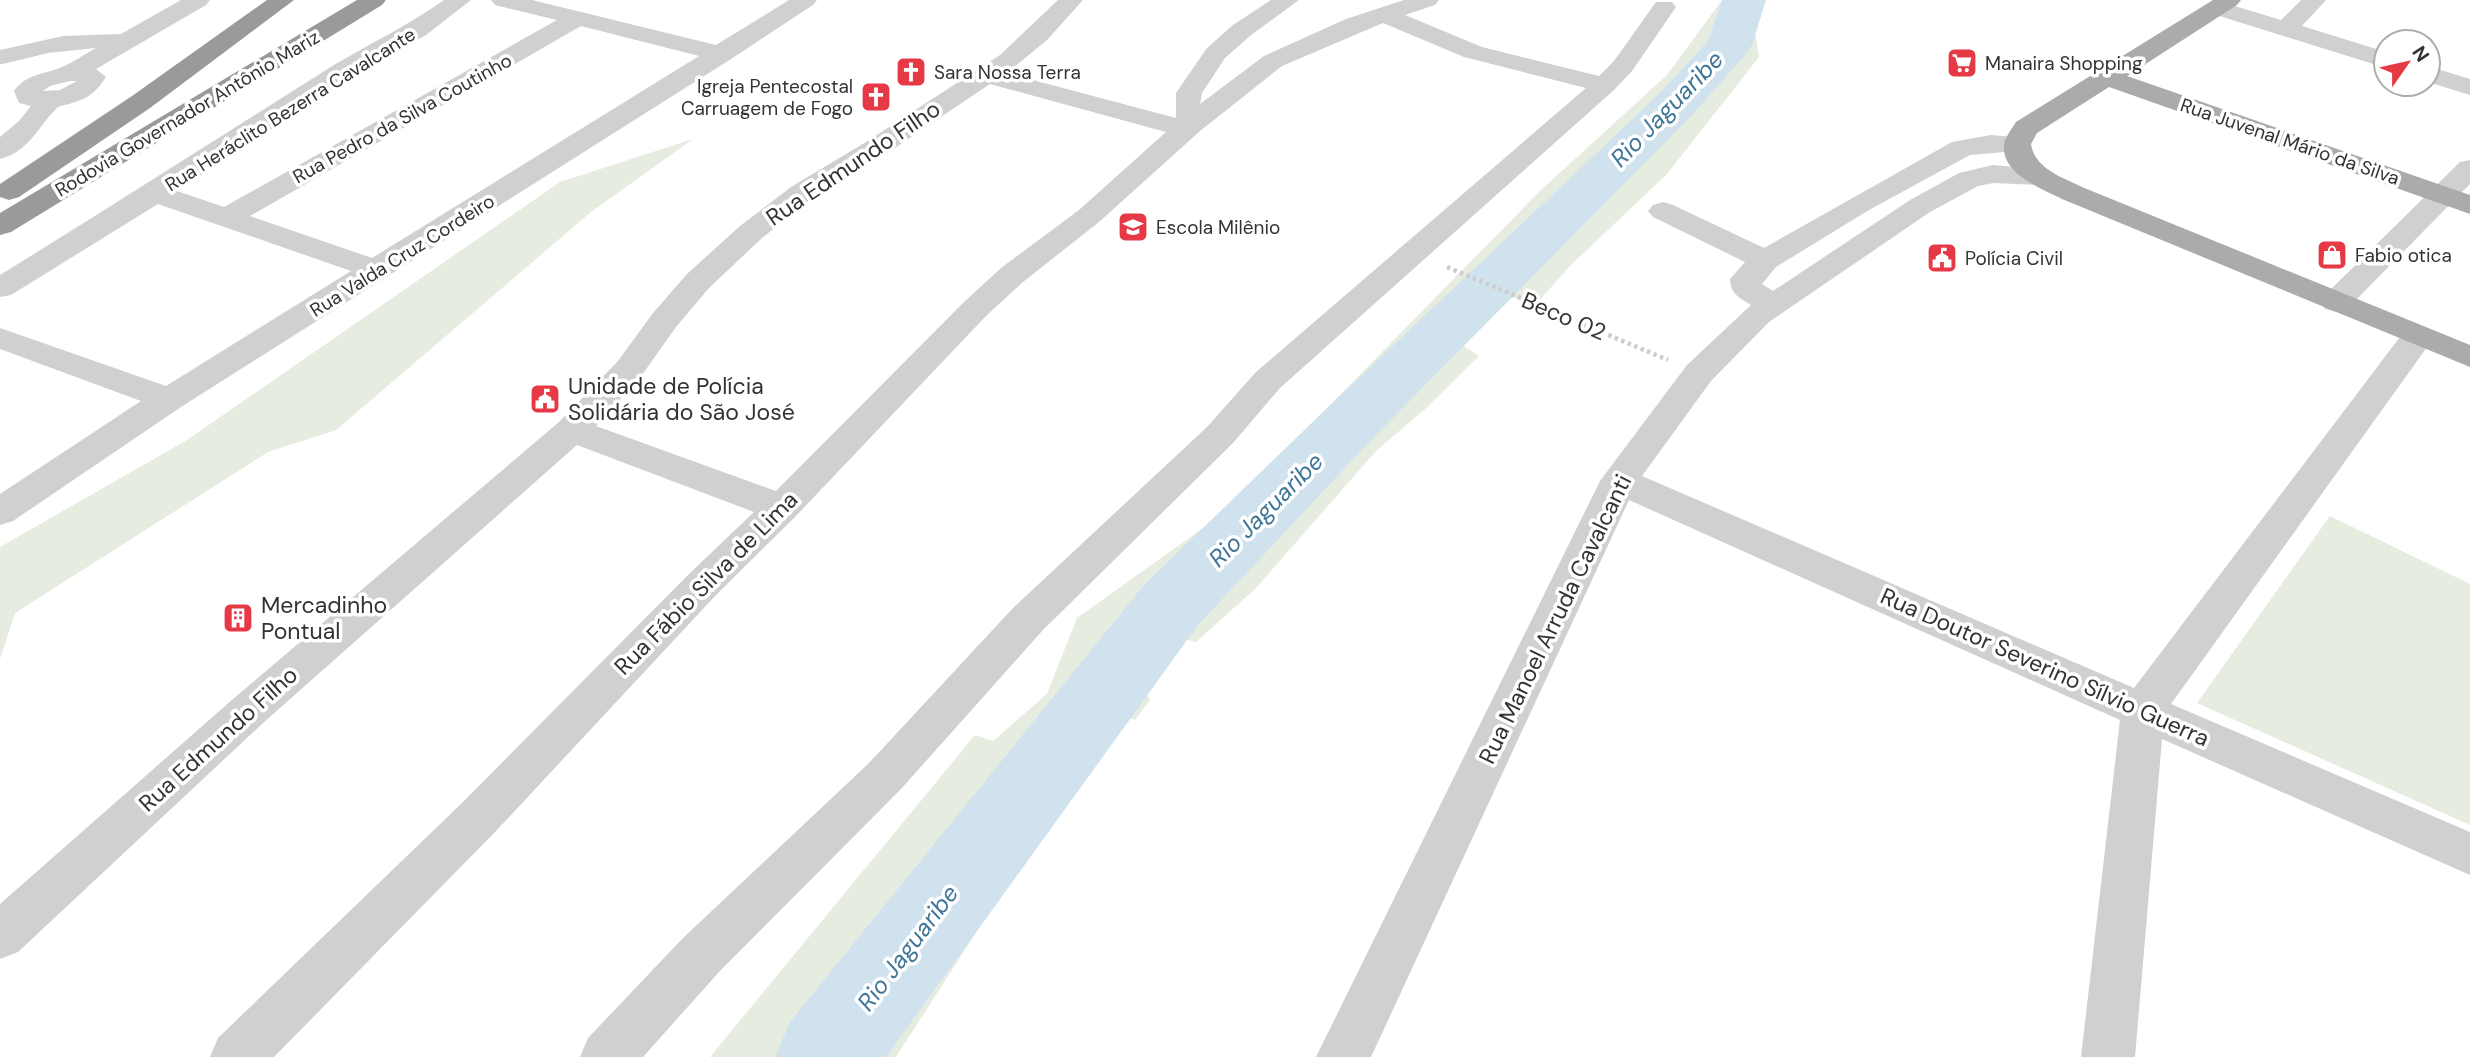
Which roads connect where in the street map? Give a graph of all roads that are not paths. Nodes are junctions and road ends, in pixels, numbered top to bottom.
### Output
1 (198, 0) edge
2 (282, 0) edge
3 (374, 0) edge
4 (459, 0) edge
5 (503, 0) edge
6 (805, 0) edge
7 (1071, 0) edge
8 (1287, 0) edge
9 (1427, 0) edge
10 (2314, 0) edge
11 (2224, 4) edge
12 (1664, 6) dead end
13 (1385, 15) junction
14 (578, 19) junction
15 (2285, 29) junction
16 (126, 41) junction
17 (722, 54) junction
18 (1, 56) edge
19 (2372, 56) edge
20 (985, 75) junction
21 (2109, 78) junction
22 (2442, 78) edge
23 (1605, 85) junction
24 (2470, 87) edge
25 (45, 89) junction
26 (1187, 127) junction
27 (2017, 144) junction
28 (0, 151) edge
29 (47, 167) junction
30 (2470, 168) edge
31 (2039, 176) junction
32 (0, 188) edge
33 (155, 193) junction
34 (0, 197) edge
35 (2456, 200) edge
36 (1662, 211) dead end
37 (227, 217) junction
38 (0, 226) edge
39 (1765, 260) junction
40 (378, 270) junction
41 (0, 288) edge
42 (2336, 302) junction
43 (1774, 305) junction
44 (2418, 336) junction
45 (0, 338) edge
46 (2470, 357) edge
47 (169, 399) junction
48 (572, 430) junction
49 (1619, 481) junction
50 (782, 508) junction
51 (0, 512) edge
52 (2143, 709) junction
53 (2470, 854) edge
54 (0, 936) edge
55 (237, 1057) edge
56 (607, 1057) edge
57 (1343, 1057) edge
58 (2108, 1057) edge

1 - 16 street
2 - 29 highway, Rodovia Governador Antônio Mariz
3 - 38 highway, Rodovia Governador Antônio Mariz
4 - 33 street, Rua Heráclito Bezerra Cavalcante
5 - 14 street
6 - 17 street, Rua Valda Cruz Cordeiro
7 - 20 street, Rua Edmundo Filho
8 - 26 street
9 - 13 street, Rua Fábio Silva de Lima
10 - 15 street
11 - 15 street
11 - 21 main road
12 - 23 street
13 - 23 street
13 - 26 street, Rua Fábio Silva de Lima
14 - 17 street
14 - 37 street, Rua Pedro da Silva Coutinho
15 - 19 street
16 - 18 street
16 - 25 street
17 - 40 street, Rua Valda Cruz Cordeiro
18 - 25 street
20 - 26 street
20 - 48 street, Rua Edmundo Filho
21 - 27 main road
21 - 35 main road, Rua Juvenal Mário da Silva
22 - 24 street
23 - 56 street
25 - 28 street
26 - 50 street, Rua Fábio Silva de Lima
27 - 31 main road
27 - 39 street
29 - 32 highway
29 - 34 highway, Rodovia Governador Antônio Mariz
30 - 35 street
31 - 42 main road
31 - 43 street, Rua Manoel Arruda Cavalcanti
33 - 37 street
33 - 41 street, Rua Heráclito Bezerra Cavalcante
35 - 42 street
36 - 39 street
37 - 40 street
39 - 43 street
40 - 47 street, Rua Valda Cruz Cordeiro
42 - 44 main road
43 - 49 street, Rua Manoel Arruda Cavalcanti
44 - 46 main road
44 - 52 street
45 - 47 street
47 - 51 street, Rua Valda Cruz Cordeiro
48 - 50 street
48 - 54 street, Rua Edmundo Filho
49 - 52 street, Rua Doutor Severino Sílvio Guerra
49 - 57 street, Rua Manoel Arruda Cavalcanti
50 - 55 street, Rua Fábio Silva de Lima
52 - 53 street, Rua Doutor Severino Sílvio Guerra
52 - 58 street

